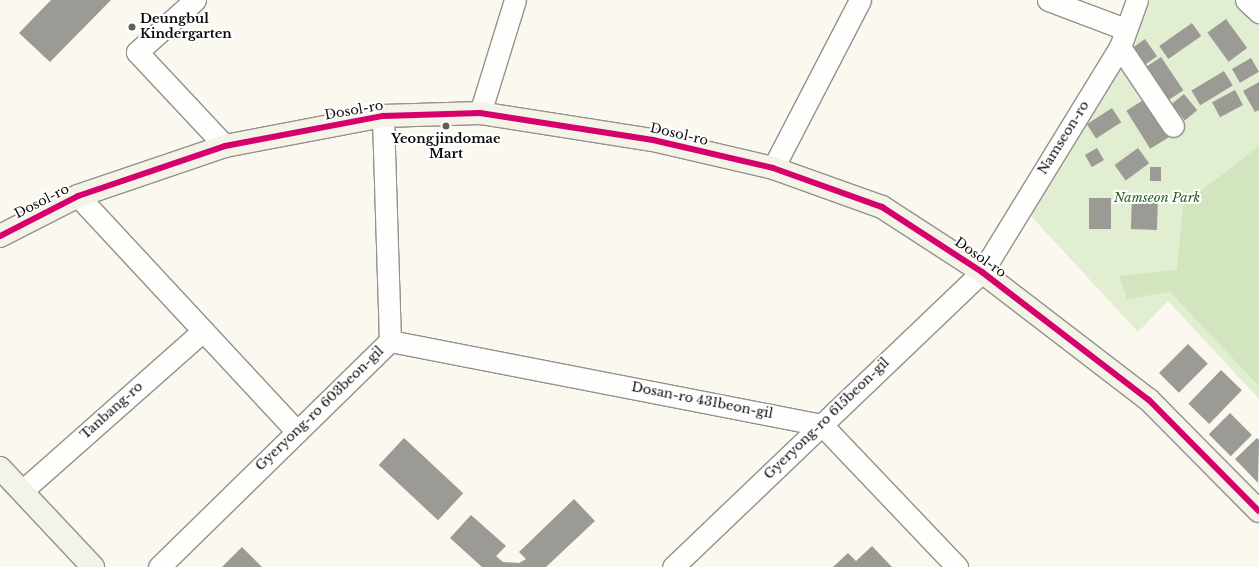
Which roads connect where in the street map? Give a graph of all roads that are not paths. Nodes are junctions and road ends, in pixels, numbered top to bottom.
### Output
1 (195, 0) edge
2 (515, 0) edge
3 (860, 0) edge
4 (1048, 0) edge
5 (1137, 0) edge
6 (1246, 0) edge
7 (1259, 12) edge
8 (1122, 38) junction
9 (480, 113) junction
10 (383, 116) junction
11 (1173, 126) dead end
12 (225, 146) junction
13 (773, 168) junction
14 (78, 196) junction
15 (0, 236) edge
16 (982, 272) junction
17 (203, 331) junction
18 (390, 341) junction
19 (822, 425) junction
20 (297, 432) junction
21 (0, 468) edge
22 (22, 491) junction
23 (1259, 511) edge
24 (94, 567) edge
25 (159, 567) edge
26 (673, 567) edge
27 (957, 567) edge

1 - 12 street
2 - 9 street
3 - 13 street
4 - 8 street
5 - 8 street, Namseon-ro
6 - 7 street
8 - 11 street
8 - 16 street, Namseon-ro
9 - 10 street, Dosol-ro
9 - 13 street, Dosol-ro
10 - 12 street, Dosol-ro
10 - 18 street, Gyeryong-ro 603beon-gil
12 - 14 street, Dosol-ro
13 - 16 street, Dosol-ro
14 - 15 street, Dosol-ro
14 - 17 street, Dosol-ro
16 - 19 street, Gyeryong-ro 615beon-gil
16 - 23 street, Dosol-ro
17 - 20 street, Dosol-ro
17 - 22 street, Tanbang-ro
18 - 19 street, Dosan-ro 431beon-gil
18 - 20 street, Gyeryong-ro 603beon-gil
19 - 26 street, Gyeryong-ro 615beon-gil
19 - 27 street
20 - 25 street, Gyeryong-ro 603beon-gil
21 - 22 street
22 - 24 street

